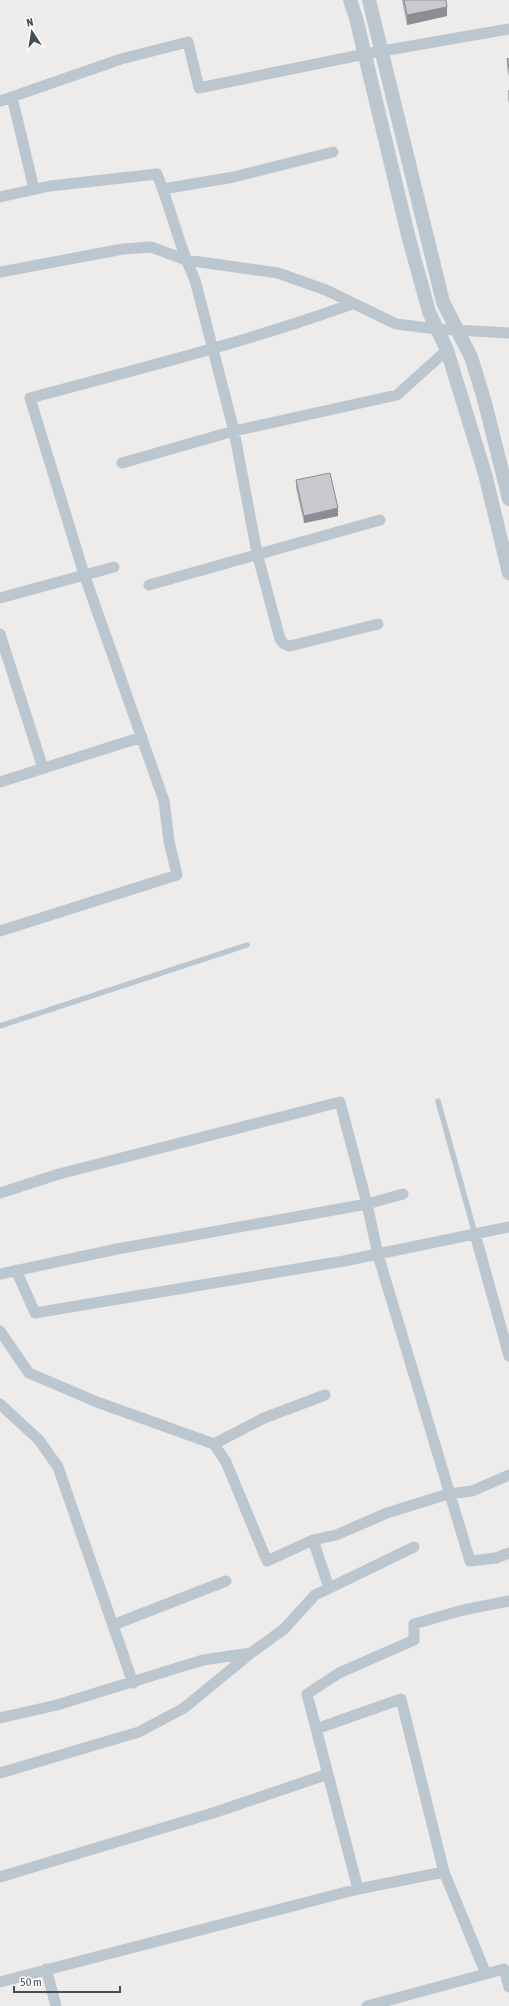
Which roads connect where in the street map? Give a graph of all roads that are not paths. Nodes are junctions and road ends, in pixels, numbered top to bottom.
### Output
1 (350, 0) edge
2 (368, 0) edge
3 (509, 30) edge
4 (382, 52) junction
5 (365, 54) junction
6 (12, 97) junction
7 (0, 101) edge
8 (333, 152) dead end
9 (34, 189) junction
10 (163, 190) junction
11 (0, 197) edge
12 (186, 260) junction
13 (0, 272) edge
14 (352, 304) junction
15 (437, 329) junction
16 (456, 329) junction
17 (509, 333) edge
18 (213, 348) junction
19 (447, 350) junction
20 (234, 431) junction
21 (122, 463) dead end
22 (509, 499) edge
23 (380, 520) dead end
24 (257, 553) junction
25 (114, 567) dead end
26 (509, 573) edge
27 (84, 574) junction
28 (149, 585) dead end
29 (0, 598) edge
30 (378, 624) dead end
31 (0, 634) edge
32 (142, 737) junction
33 (43, 768) junction
34 (0, 782) edge
35 (0, 931) edge
36 (247, 945) dead end
37 (0, 1026) edge
38 (438, 1101) dead end
39 (0, 1193) edge
40 (403, 1194) dead end
41 (367, 1204) junction
42 (509, 1227) edge
43 (475, 1234) junction
44 (378, 1255) junction
45 (16, 1270) junction
46 (0, 1274) edge
47 (0, 1331) edge
48 (509, 1356) edge
49 (325, 1395) dead end
50 (0, 1404) edge
51 (214, 1444) junction
52 (509, 1474) edge
53 (448, 1494) junction
54 (313, 1540) junction
55 (414, 1547) dead end
56 (509, 1553) edge
57 (226, 1581) dead end
58 (329, 1588) junction
59 (509, 1601) edge
60 (113, 1626) junction
61 (251, 1653) junction
62 (133, 1683) junction
63 (0, 1718) edge
64 (316, 1729) junction
65 (0, 1773) edge
66 (328, 1774) junction
67 (444, 1872) junction
68 (0, 1877) edge
69 (358, 1889) junction
70 (46, 1969) junction
71 (486, 1974) junction
72 (0, 1982) edge
73 (509, 1987) edge
74 (56, 2006) edge
75 (367, 2006) edge

1 - 5 street
2 - 4 street
3 - 4 street
4 - 5 street
4 - 16 street
5 - 6 street
5 - 15 street
6 - 7 street
6 - 9 street
8 - 10 street
9 - 10 street
9 - 11 street
10 - 12 street
12 - 13 street
12 - 14 street
12 - 18 street
14 - 15 street
14 - 18 street
15 - 16 street
15 - 19 street
16 - 17 street
16 - 22 street
18 - 20 street
18 - 27 street
19 - 20 street
19 - 26 street
20 - 21 street
20 - 24 street
23 - 24 street
24 - 28 street
24 - 30 street
25 - 27 street
27 - 29 street
27 - 32 street
31 - 33 street
32 - 33 street
32 - 35 street
33 - 34 street
36 - 37 lane
38 - 43 lane
39 - 41 street
40 - 41 street
41 - 44 street
41 - 45 street
42 - 43 street
43 - 44 street
43 - 48 street
44 - 45 street
44 - 53 street
45 - 46 street
47 - 51 street
49 - 51 street
50 - 60 street
51 - 54 street
52 - 53 street
53 - 54 street
53 - 56 street
54 - 58 street
55 - 58 street
57 - 60 street
58 - 61 street
59 - 64 street
60 - 62 street
61 - 62 street
61 - 65 street
62 - 63 street
64 - 66 street
64 - 67 street
66 - 68 street
66 - 69 street
67 - 69 street
67 - 71 street
69 - 70 street
70 - 72 street
70 - 74 street
71 - 73 street
71 - 75 street

